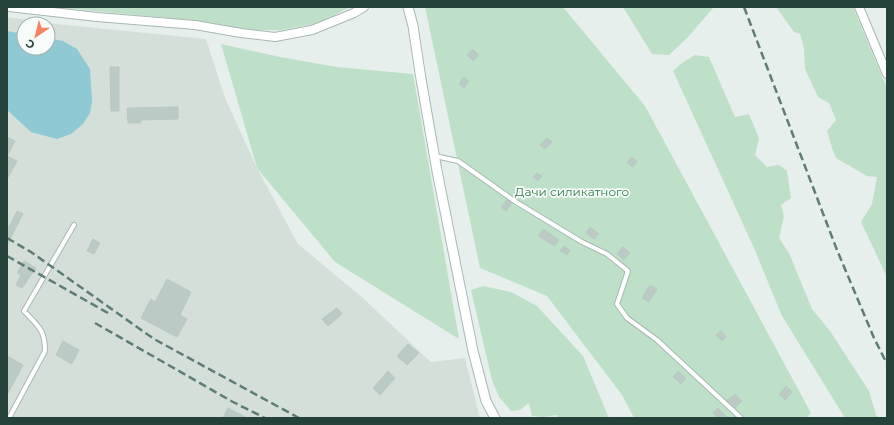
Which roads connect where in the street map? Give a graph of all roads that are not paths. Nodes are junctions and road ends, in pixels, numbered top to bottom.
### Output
1 (9, 7) edge
2 (364, 7) edge
3 (408, 7) edge
4 (859, 7) edge
5 (887, 74) edge
6 (435, 156) junction
7 (74, 225) dead end
8 (9, 418) edge
9 (495, 418) edge
10 (741, 418) edge

1 - 2 street
3 - 6 street
4 - 5 street
6 - 9 street
6 - 10 lane
7 - 8 lane

